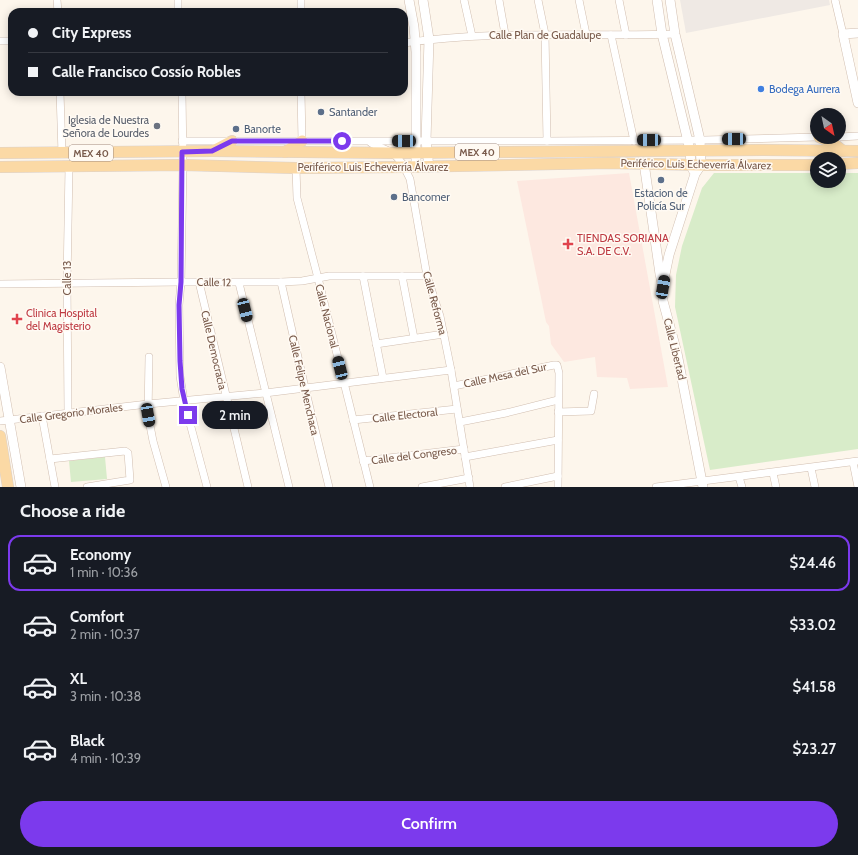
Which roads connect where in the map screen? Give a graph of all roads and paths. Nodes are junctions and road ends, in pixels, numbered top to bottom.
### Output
1 (409, 0) edge
2 (423, 0) edge
3 (464, 0) edge
4 (499, 0) edge
5 (538, 0) edge
6 (579, 0) edge
7 (619, 0) edge
8 (657, 0) edge
9 (670, 0) edge
10 (835, 0) edge
11 (858, 33) edge
12 (505, 34) junction
13 (545, 34) junction
14 (586, 34) junction
15 (662, 34) junction
16 (675, 34) junction
17 (843, 34) junction
18 (611, 35) junction
19 (626, 35) junction
20 (472, 36) junction
21 (429, 40) junction
22 (416, 41) junction
23 (408, 42) edge
24 (60, 96) edge
25 (182, 96) edge
26 (301, 96) edge
27 (858, 102) edge
28 (858, 136) edge
29 (846, 137) edge
30 (810, 138) edge
31 (232, 141) junction
32 (302, 141) junction
33 (367, 141) junction
34 (547, 141) junction
35 (634, 141) junction
36 (834, 144) edge
37 (694, 145) junction
38 (182, 147) junction
39 (422, 147) junction
40 (212, 151) junction
41 (843, 151) junction
42 (858, 151) edge
43 (285, 152) junction
44 (0, 153) edge
45 (393, 153) junction
46 (62, 154) junction
47 (644, 163) junction
48 (858, 163) edge
49 (846, 164) edge
50 (183, 165) junction
51 (810, 165) edge
52 (0, 167) edge
53 (69, 167) junction
54 (405, 167) junction
55 (416, 167) junction
56 (429, 167) junction
57 (296, 168) junction
58 (696, 168) junction
59 (363, 276) junction
60 (402, 276) junction
61 (426, 276) junction
62 (318, 278) junction
63 (181, 282) junction
64 (198, 282) junction
65 (281, 282) junction
66 (67, 283) junction
67 (239, 283) junction
68 (0, 284) edge
69 (663, 287) junction
70 (444, 334) junction
71 (414, 338) junction
72 (376, 344) junction
73 (149, 357) dead end
74 (0, 367) edge
75 (451, 370) junction
76 (383, 378) junction
77 (344, 383) junction
78 (454, 386) junction
79 (304, 388) junction
80 (265, 393) junction
81 (594, 394) dead end
82 (225, 397) junction
83 (558, 400) junction
84 (184, 401) junction
85 (148, 404) junction
86 (457, 409) junction
87 (558, 412) junction
88 (68, 413) junction
89 (42, 416) junction
90 (10, 420) junction
91 (353, 420) junction
92 (0, 421) edge
93 (460, 422) junction
94 (0, 436) edge
95 (558, 440) junction
96 (464, 449) junction
97 (465, 457) junction
98 (50, 459) junction
99 (363, 461) junction
100 (856, 461) edge
101 (811, 468) junction
102 (6, 472) junction
103 (773, 473) junction
104 (558, 476) junction
105 (739, 477) junction
106 (469, 478) junction
107 (0, 482) edge
108 (703, 484) edge
109 (8, 487) edge
110 (21, 487) edge
111 (55, 487) edge
112 (87, 487) edge
113 (166, 487) edge
114 (207, 487) edge
115 (248, 487) edge
116 (289, 487) edge
117 (329, 487) edge
118 (370, 487) edge
119 (422, 487) edge
120 (470, 487) edge
121 (505, 487) edge
122 (558, 487) edge
123 (656, 487) edge
124 (742, 487) edge
125 (776, 487) edge
126 (815, 487) edge
127 (858, 487) edge

1 - 22 street
2 - 21 street
3 - 20 street
4 - 12 street
5 - 13 street
6 - 14 street
7 - 19 street
8 - 15 street
9 - 16 street
10 - 17 street
11 - 17 street
12 - 13 street, Calle Plan de Guadalupe
12 - 20 street, Calle Plan de Guadalupe
13 - 14 street, Calle Plan de Guadalupe
13 - 34 street
14 - 18 street, Calle Plan de Guadalupe
15 - 16 street, Calle Plan de Guadalupe
15 - 19 street, Calle Plan de Guadalupe
15 - 37 street
16 - 37 street
17 - 27 street
18 - 19 street, Calle Plan de Guadalupe
18 - 35 street
20 - 21 street, Calle Plan de Guadalupe
21 - 22 street, Calle Plan de Guadalupe
21 - 39 street
22 - 23 street, Calle Plan de Guadalupe
22 - 39 street
24 - 46 street
25 - 38 street
26 - 32 street
28 - 29 street
30 - 37 street
31 - 32 street
31 - 38 street
31 - 40 main road
32 - 33 street
32 - 43 main road
33 - 39 street
33 - 45 street, Calle Reforma
34 - 35 street
34 - 39 street
35 - 37 street
36 - 41 main road
37 - 39 main road, Periférico Luis Echeverría Álvarez / MEX 40
37 - 41 main road, Periférico Luis Echeverría Álvarez
37 - 58 street
38 - 40 main road, Periférico Luis Echeverría Álvarez / MEX 40
38 - 46 main road, Periférico Luis Echeverría Álvarez / MEX 40
38 - 50 street
39 - 45 main road, Periférico Luis Echeverría Álvarez / MEX 40
39 - 55 street
39 - 56 street
40 - 43 main road, Periférico Luis Echeverría Álvarez / MEX 40
41 - 42 main road, Periférico Luis Echeverría Álvarez
43 - 45 main road, Periférico Luis Echeverría Álvarez / MEX 40
44 - 46 main road, Periférico Luis Echeverría Álvarez / MEX 40
45 - 54 street, Calle Reforma
47 - 56 main road, Periférico Luis Echeverría Álvarez / MEX 40
47 - 58 main road, Periférico Luis Echeverría Álvarez / MEX 40
47 - 69 street, Calle Libertad
48 - 49 main road
50 - 53 main road, Periférico Luis Echeverría Álvarez / MEX 40
50 - 57 main road, Periférico Luis Echeverría Álvarez / MEX 40
50 - 63 street
51 - 58 main road, Periférico Luis Echeverría Álvarez
52 - 53 main road, Periférico Luis Echeverría Álvarez / MEX 40
53 - 66 street, Calle 13
54 - 55 main road, Periférico Luis Echeverría Álvarez / MEX 40
54 - 57 main road, Periférico Luis Echeverría Álvarez / MEX 40
54 - 61 street, Calle Reforma
55 - 56 main road, Periférico Luis Echeverría Álvarez / MEX 40
57 - 62 street, Calle Nacional
58 - 69 street
59 - 60 street, Calle 12
59 - 62 street, Calle 12
59 - 72 street
60 - 61 street, Calle 12
60 - 71 street
61 - 70 street, Calle Reforma
62 - 65 street, Calle 12
62 - 77 street, Calle Nacional
63 - 64 street, Calle 12
63 - 66 street, Calle 12
63 - 84 street
64 - 67 street, Calle 12
64 - 82 street, Calle Democracia
65 - 67 street, Calle 12
65 - 79 street, Calle Felipe Menchaca
66 - 68 street, Calle 12
66 - 88 street, Calle 13
67 - 80 street
69 - 108 street, Calle Libertad
70 - 71 street
70 - 75 street, Calle Reforma
71 - 72 street
72 - 76 street
73 - 85 street
74 - 90 street
75 - 76 street, Calle Gregorio Morales
75 - 78 street, Calle Reforma
76 - 77 street, Calle Gregorio Morales
77 - 79 street, Calle Gregorio Morales
77 - 91 street, Calle Nacional
78 - 83 street, Calle Mesa del Sur
78 - 86 street, Calle Reforma
79 - 80 street, Calle Gregorio Morales
79 - 117 street, Calle Felipe Menchaca
80 - 82 street, Calle Gregorio Morales
80 - 116 street
81 - 87 street
82 - 84 street, Calle Gregorio Morales
82 - 115 street, Calle Democracia
83 - 87 street
83 - 93 street
84 - 85 street, Calle Gregorio Morales
84 - 114 street
85 - 88 street, Calle Gregorio Morales
85 - 113 street
86 - 91 street, Calle Electoral
86 - 93 street, Calle Reforma
87 - 95 street
88 - 89 street, Calle Gregorio Morales
89 - 90 street, Calle Gregorio Morales
89 - 98 street
90 - 92 street, Calle Gregorio Morales
90 - 110 street
91 - 99 street, Calle Nacional
93 - 96 street, Calle Reforma
94 - 102 main road
95 - 97 street
95 - 104 street
96 - 97 street, Calle Reforma
96 - 99 street, Calle del Congreso
97 - 106 street, Calle Reforma
98 - 111 street
98 - 112 street
99 - 118 street, Calle Nacional
100 - 101 street
100 - 127 street
101 - 103 street
101 - 126 street
102 - 107 main road
102 - 109 main road
103 - 105 street
103 - 125 street
104 - 121 street
104 - 122 street
105 - 108 street
105 - 124 street
106 - 119 street
106 - 120 street, Calle Reforma
108 - 123 street

